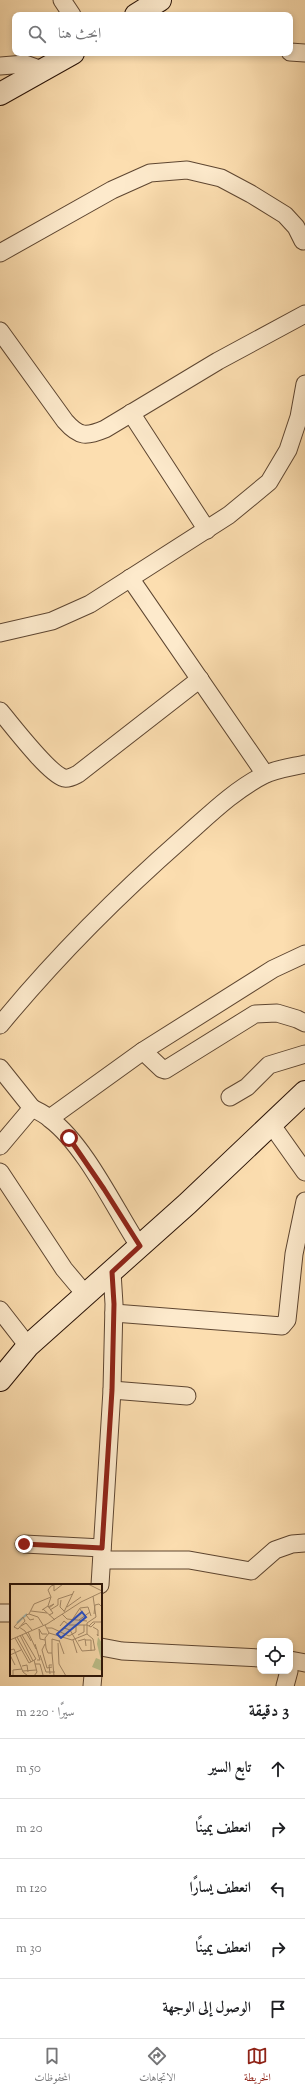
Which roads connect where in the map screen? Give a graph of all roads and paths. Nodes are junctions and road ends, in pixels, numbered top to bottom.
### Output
1 (62, 0) edge
2 (160, 0) edge
3 (70, 12) edge
4 (141, 12) edge
5 (293, 52) edge
6 (305, 53) edge
7 (68, 56) edge
8 (0, 66) edge
9 (42, 70) junction
10 (0, 94) edge
11 (304, 244) edge
12 (0, 253) edge
13 (305, 314) edge
14 (0, 331) edge
15 (305, 384) edge
16 (130, 414) junction
17 (207, 530) junction
18 (130, 578) junction
19 (0, 633) edge
20 (200, 679) junction
21 (0, 710) edge
22 (305, 764) edge
23 (265, 774) junction
24 (305, 954) edge
25 (0, 1024) edge
26 (305, 1024) edge
27 (143, 1051) junction
28 (305, 1054) edge
29 (0, 1068) edge
30 (305, 1092) edge
31 (230, 1096) dead end
32 (32, 1108) junction
33 (50, 1118) junction
34 (271, 1124) junction
35 (0, 1146) edge
36 (0, 1172) edge
37 (305, 1172) edge
38 (305, 1201) edge
39 (140, 1246) junction
40 (112, 1272) junction
41 (85, 1294) junction
42 (0, 1310) edge
43 (114, 1313) junction
44 (28, 1346) junction
45 (0, 1380) edge
46 (112, 1390) junction
47 (187, 1396) dead end
48 (305, 1543) edge
49 (24, 1544) dead end
50 (102, 1554) junction
51 (100, 1584) edge
52 (102, 1647) edge
53 (257, 1658) edge
54 (289, 1674) edge
55 (93, 1676) edge
56 (92, 1686) edge
57 (285, 1686) edge

1 - 3 street
2 - 4 street
5 - 6 street
7 - 9 street
8 - 9 street
9 - 10 street
11 - 12 street
13 - 16 street
14 - 16 street
15 - 17 street
16 - 17 street
17 - 18 street
18 - 19 street
18 - 20 street
20 - 21 street
20 - 23 street
22 - 23 street
23 - 25 street
24 - 27 street
26 - 27 street
27 - 33 street
28 - 31 street
29 - 32 street
30 - 34 street
32 - 33 street
32 - 35 street
33 - 39 street
34 - 37 street
34 - 39 street
36 - 41 street
38 - 43 street
39 - 40 street
40 - 41 street
40 - 43 street
41 - 44 street
42 - 44 street
43 - 46 street
44 - 45 street
46 - 47 street
46 - 50 street
48 - 50 street
49 - 50 street
50 - 51 street
52 - 53 street
54 - 57 street
55 - 56 street

